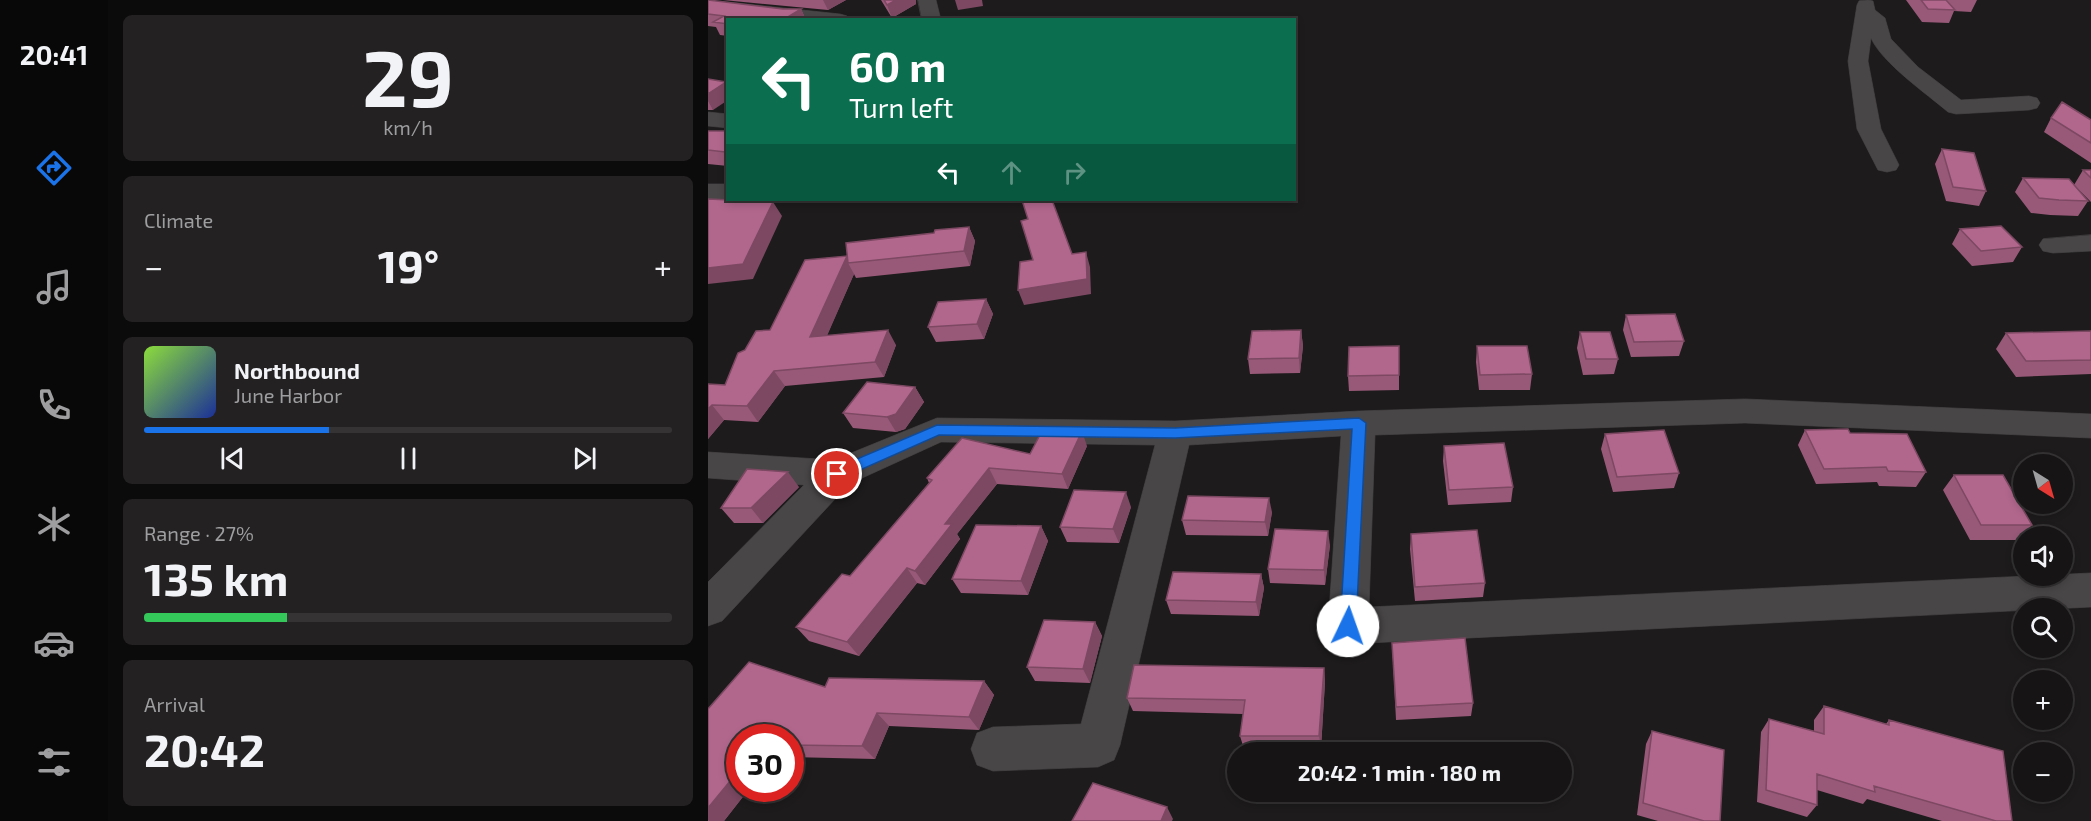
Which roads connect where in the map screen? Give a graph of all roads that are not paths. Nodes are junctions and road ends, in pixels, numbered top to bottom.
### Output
1 (927, 0) edge
2 (708, 4) edge
3 (1866, 6) edge
4 (824, 18) edge
5 (932, 18) edge
6 (2029, 103) dead end
7 (708, 119) edge
8 (726, 121) edge
9 (1887, 165) dead end
10 (708, 192) edge
11 (726, 192) edge
12 (2091, 243) edge
13 (2053, 244) dead end
14 (1359, 423) junction
15 (2091, 426) edge
16 (1175, 433) junction
17 (708, 465) edge
18 (837, 474) junction
19 (2091, 590) edge
20 (708, 609) edge
21 (993, 749) dead end

1 - 5 street
2 - 4 street
3 - 6 street
3 - 9 street
7 - 8 street
10 - 11 street
12 - 13 street
14 - 15 street
14 - 16 street
14 - 19 street
16 - 18 street
16 - 21 street
17 - 18 street
18 - 20 street

